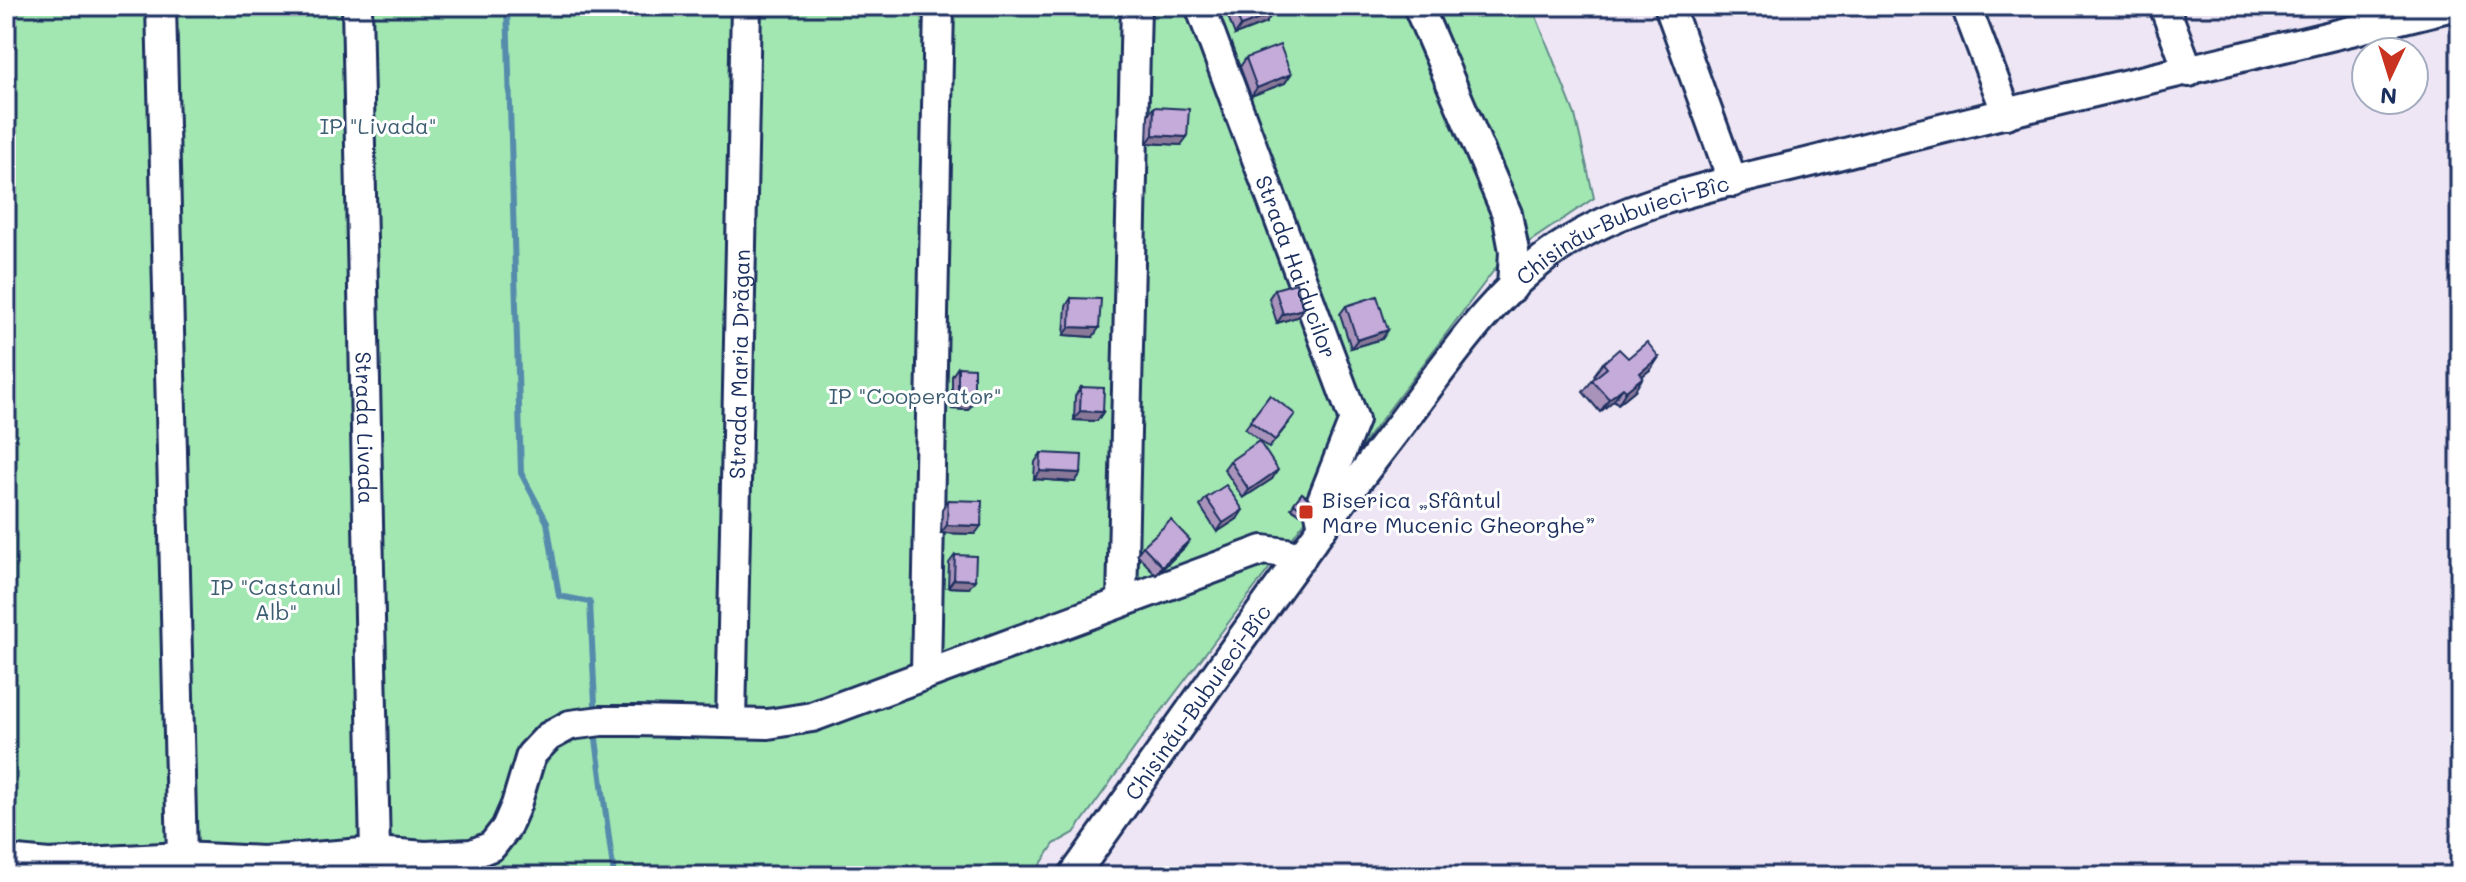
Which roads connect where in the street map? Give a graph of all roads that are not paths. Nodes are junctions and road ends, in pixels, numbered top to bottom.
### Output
1 (161, 6) edge
2 (357, 6) edge
3 (746, 6) edge
4 (939, 6) edge
5 (1136, 6) edge
6 (1200, 6) edge
7 (1418, 6) edge
8 (1669, 6) edge
9 (1966, 6) edge
10 (2164, 6) edge
11 (2453, 6) edge
12 (2189, 72) junction
13 (2007, 114) junction
14 (1733, 182) junction
15 (1512, 288) junction
16 (1323, 527) junction
17 (1301, 558) junction
18 (1122, 601) junction
19 (926, 673) junction
20 (731, 722) junction
21 (375, 852) junction
22 (182, 857) junction
23 (6, 860) edge
24 (261, 868) edge
25 (1073, 876) edge

1 - 22 street
2 - 21 street, Strada Livada
3 - 20 street, Strada Maria Drăgan
4 - 19 street
5 - 18 street
6 - 16 street, Strada Haiducilor
7 - 15 street
8 - 14 street
9 - 13 street
10 - 12 street
11 - 12 street, Chișinău-Bubuieci-Bîc
12 - 13 street, Chișinău-Bubuieci-Bîc
13 - 14 street, Chișinău-Bubuieci-Bîc
14 - 15 street, Chișinău-Bubuieci-Bîc
15 - 16 street, Chișinău-Bubuieci-Bîc
16 - 17 street, Chișinău-Bubuieci-Bîc
17 - 18 street
17 - 25 street, Chișinău-Bubuieci-Bîc
18 - 19 street
19 - 20 street
20 - 21 street
21 - 24 street
22 - 23 street
22 - 24 street

